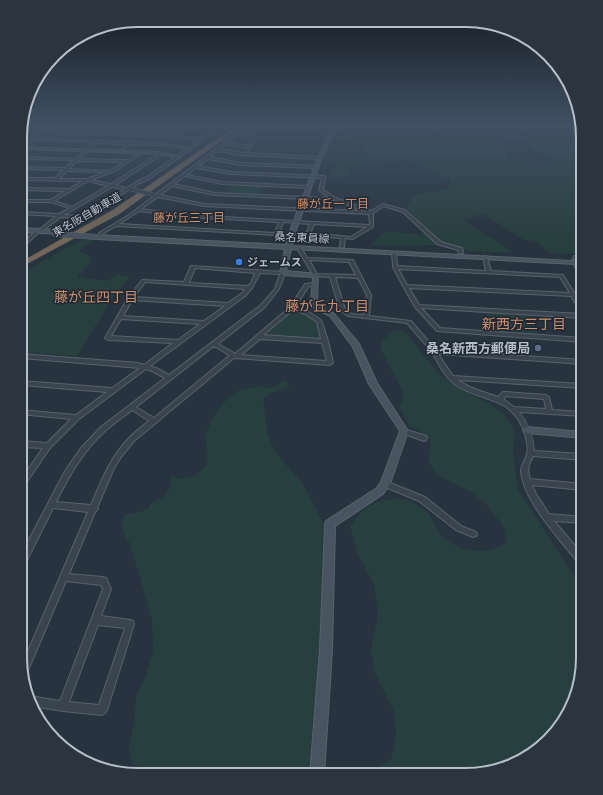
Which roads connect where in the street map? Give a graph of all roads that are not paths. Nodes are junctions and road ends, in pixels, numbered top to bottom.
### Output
1 (73, 163) edge
2 (126, 163) edge
3 (147, 163) edge
4 (169, 163) edge
5 (182, 163) edge
6 (187, 163) edge
7 (200, 163) edge
8 (235, 163) edge
9 (318, 163) edge
10 (196, 166) junction
11 (316, 167) junction
12 (27, 168) edge
13 (67, 169) junction
14 (112, 171) junction
15 (184, 175) junction
16 (313, 177) junction
17 (27, 179) edge
18 (55, 180) junction
19 (87, 180) junction
20 (112, 185) junction
21 (172, 185) junction
22 (309, 187) junction
23 (27, 189) edge
24 (129, 189) junction
25 (70, 190) junction
26 (156, 195) junction
27 (305, 198) junction
28 (335, 199) junction
29 (27, 201) edge
30 (51, 202) junction
31 (73, 208) junction
32 (137, 210) junction
33 (300, 210) junction
34 (27, 213) edge
35 (371, 213) junction
36 (59, 216) junction
37 (281, 221) junction
38 (296, 222) junction
39 (312, 223) junction
40 (114, 225) junction
41 (372, 226) junction
42 (27, 231) edge
43 (38, 232) junction
44 (98, 235) junction
45 (343, 237) junction
46 (27, 241) edge
47 (289, 245) junction
48 (342, 249) junction
49 (300, 250) dead end
50 (394, 253) junction
51 (461, 254) junction
52 (27, 258) edge
53 (486, 258) junction
54 (306, 259) junction
55 (341, 261) junction
56 (576, 261) edge
57 (27, 262) edge
58 (576, 262) edge
59 (395, 267) junction
60 (258, 271) junction
61 (489, 272) junction
62 (283, 273) junction
63 (332, 276) junction
64 (360, 277) junction
65 (316, 280) junction
66 (186, 284) junction
67 (405, 286) junction
68 (250, 288) junction
69 (572, 295) junction
70 (130, 298) junction
71 (576, 301) edge
72 (230, 304) junction
73 (417, 306) junction
74 (292, 308) junction
75 (576, 316) edge
76 (119, 317) junction
77 (366, 317) junction
78 (205, 323) junction
79 (260, 337) junction
80 (576, 340) edge
81 (325, 341) junction
82 (178, 342) junction
83 (214, 344) junction
84 (434, 352) junction
85 (27, 356) edge
86 (234, 356) junction
87 (576, 362) edge
88 (145, 367) junction
89 (170, 378) junction
90 (451, 378) junction
91 (27, 384) edge
92 (576, 386) edge
93 (112, 390) junction
94 (500, 399) junction
95 (132, 407) junction
96 (513, 409) junction
97 (550, 412) junction
98 (27, 413) edge
99 (576, 414) edge
100 (77, 417) junction
101 (154, 421) junction
102 (527, 430) junction
103 (404, 431) junction
104 (576, 434) edge
105 (424, 438) dead end
106 (27, 444) edge
107 (48, 446) junction
108 (531, 453) junction
109 (576, 456) edge
110 (27, 473) edge
111 (528, 482) junction
112 (384, 484) junction
113 (576, 486) edge
114 (51, 505) junction
115 (94, 509) junction
116 (546, 517) junction
117 (576, 519) edge
118 (473, 534) dead end
119 (27, 552) edge
120 (576, 552) edge
121 (65, 577) junction
122 (95, 620) junction
123 (27, 663) edge
124 (36, 702) edge
125 (63, 706) junction
126 (317, 768) edge

1 - 13 street
2 - 14 street
3 - 20 street
4 - 24 street
5 - 52 highway, 東名阪自動車道
6 - 57 highway, 東名阪自動車道
7 - 10 street
8 - 11 street
9 - 11 street
10 - 15 street
10 - 16 street
11 - 16 street
12 - 13 street
13 - 14 street
13 - 18 street
14 - 19 street
15 - 21 street
15 - 22 street
16 - 22 street
16 - 28 street
17 - 18 street
18 - 19 street
19 - 20 street
19 - 25 street
20 - 24 street
20 - 31 street
21 - 26 street
21 - 27 street
22 - 27 street
23 - 25 street
24 - 26 street, bridge
24 - 36 street
25 - 30 street
26 - 32 street
26 - 33 street
27 - 28 street
27 - 33 street
28 - 35 street
29 - 30 street
30 - 31 street
31 - 36 street
32 - 37 street
32 - 40 street
33 - 35 street
33 - 38 street
34 - 36 street
35 - 41 street
35 - 51 street
36 - 43 street
37 - 38 street
37 - 40 street
38 - 39 street
38 - 47 street
39 - 41 street
39 - 45 street
40 - 44 street
41 - 45 street
42 - 43 street, 桑名東員線
43 - 44 street, 桑名東員線, bridge
43 - 46 street
44 - 47 street, 桑名東員線
44 - 47 street, 桑名東員線
45 - 48 street
47 - 48 street, 桑名東員線
47 - 62 street
48 - 50 street, 桑名東員線
48 - 51 street, 桑名東員線
48 - 55 street
49 - 54 street
50 - 53 street, 桑名東員線
50 - 59 street
51 - 56 street, 桑名東員線
53 - 58 street, 桑名東員線
53 - 61 street
54 - 55 street
54 - 65 street
55 - 64 street
59 - 61 street
59 - 67 street
60 - 62 street
60 - 66 street
60 - 68 street
61 - 69 street
62 - 65 street
62 - 83 street
63 - 64 street
63 - 65 street
63 - 77 street
64 - 77 street
65 - 74 street
65 - 103 street
66 - 68 street
66 - 70 street
67 - 69 street
67 - 73 street
68 - 72 street
69 - 71 street
70 - 72 street
70 - 76 street
72 - 78 street
73 - 75 street
73 - 80 street
74 - 79 street
74 - 81 street
76 - 78 street
76 - 82 street
77 - 84 street
78 - 82 street
79 - 81 street
79 - 86 street
81 - 86 street
82 - 88 street
83 - 86 street
83 - 89 street
84 - 87 street
84 - 90 street
85 - 88 street
86 - 101 street
88 - 89 street
88 - 93 street
89 - 95 street
90 - 92 street
90 - 94 street
91 - 93 street
93 - 100 street
94 - 96 street
94 - 97 street
95 - 101 street
95 - 114 street
96 - 97 street
96 - 102 street
97 - 99 street
98 - 100 street
100 - 107 street
101 - 115 street
102 - 104 street
102 - 108 street
103 - 105 street
103 - 112 street
106 - 107 street
107 - 110 street
108 - 109 street
108 - 111 street
111 - 113 street
111 - 116 street
112 - 118 street
112 - 126 street
114 - 115 street
114 - 119 street
115 - 121 street
116 - 117 street
116 - 120 street
121 - 122 street
121 - 123 street
122 - 125 street
122 - 125 street
124 - 125 street

